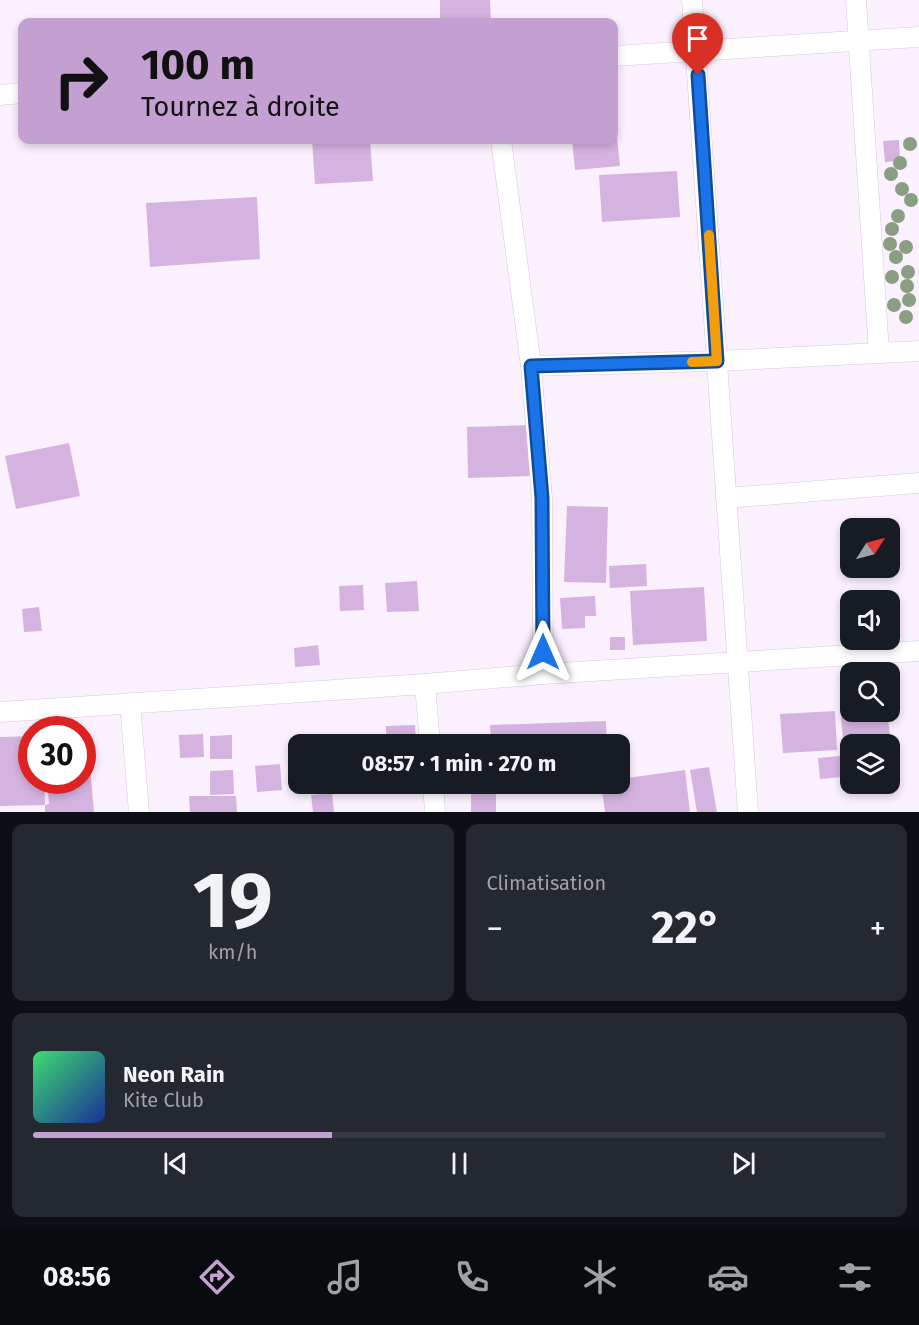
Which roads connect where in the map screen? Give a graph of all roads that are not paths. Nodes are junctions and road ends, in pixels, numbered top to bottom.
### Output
1 (692, 0) edge
2 (856, 0) edge
3 (919, 37) edge
4 (858, 41) junction
5 (696, 51) junction
6 (618, 56) edge
7 (18, 93) edge
8 (0, 95) edge
9 (502, 144) edge
10 (919, 351) edge
11 (879, 353) junction
12 (717, 361) junction
13 (531, 366) junction
14 (919, 483) edge
15 (726, 498) junction
16 (919, 651) edge
17 (738, 663) junction
18 (543, 674) junction
19 (425, 684) junction
20 (130, 703) junction
21 (0, 712) edge
22 (429, 734) edge
23 (434, 794) edge
24 (139, 812) edge
25 (435, 812) edge
26 (748, 812) edge

1 - 5 street
2 - 4 street
3 - 4 street
4 - 5 street
4 - 11 street
5 - 6 street
5 - 12 street
7 - 8 street
9 - 13 street
10 - 11 street
11 - 12 street
12 - 13 street
12 - 15 street
13 - 18 street
14 - 15 street
15 - 17 street
16 - 17 street
17 - 18 street
17 - 26 street
18 - 19 street
19 - 20 street
19 - 22 street
20 - 21 street
20 - 24 street
23 - 25 street

